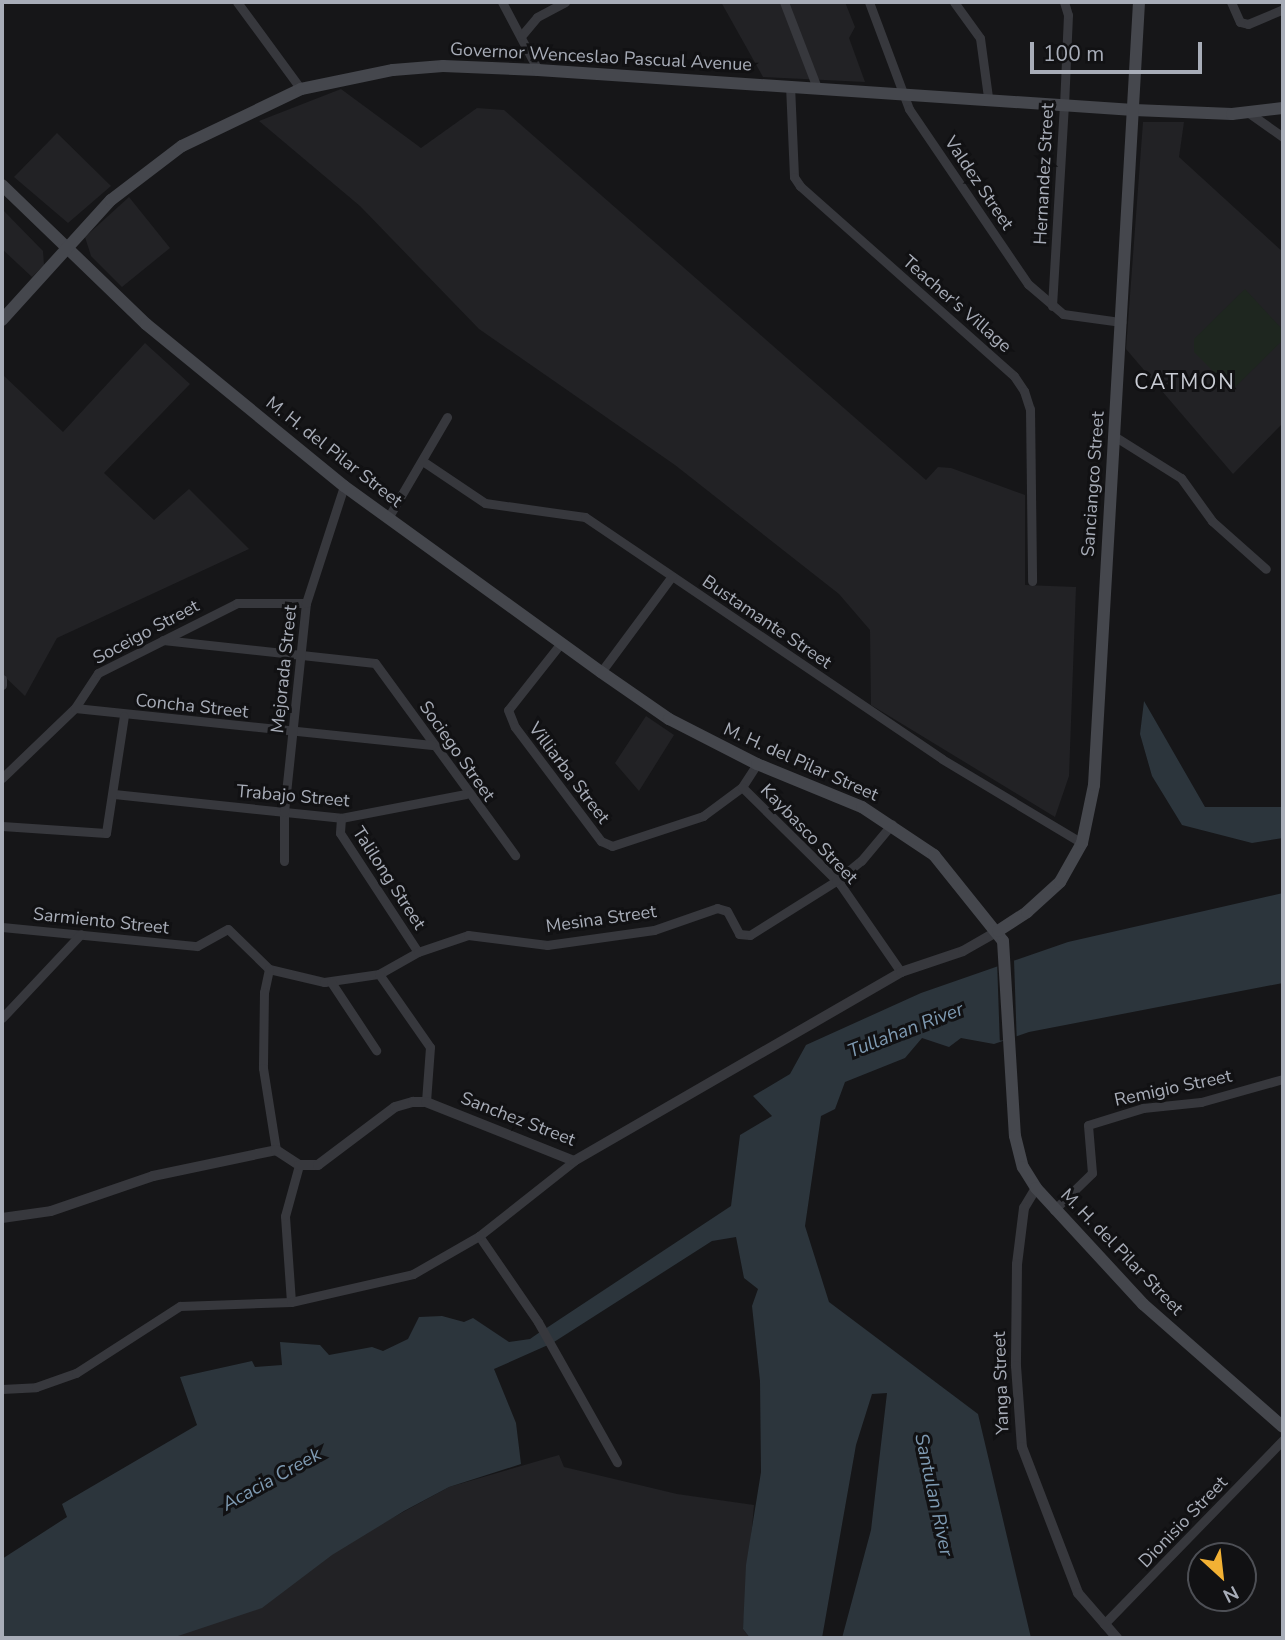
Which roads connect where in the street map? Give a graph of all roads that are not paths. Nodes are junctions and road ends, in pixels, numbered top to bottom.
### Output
1 (237, 2) edge
2 (502, 2) edge
3 (565, 2) edge
4 (784, 2) edge
5 (869, 2) edge
6 (954, 2) edge
7 (1064, 2) edge
8 (1139, 2) edge
9 (1231, 2) edge
10 (1283, 9) edge
11 (522, 36) junction
12 (538, 70) junction
13 (790, 85) junction
14 (816, 85) junction
15 (301, 89) junction
16 (901, 93) junction
17 (988, 97) junction
18 (1064, 106) junction
19 (1283, 108) edge
20 (1134, 110) junction
21 (1249, 113) junction
22 (1283, 137) edge
23 (2, 185) edge
24 (67, 247) junction
25 (1052, 306) junction
26 (2, 320) edge
27 (1121, 322) junction
28 (447, 416) dead end
29 (1114, 436) junction
30 (424, 462) junction
31 (344, 486) junction
32 (388, 518) junction
33 (1266, 569) dead end
34 (672, 576) junction
35 (1032, 581) dead end
36 (306, 603) junction
37 (163, 640) junction
38 (561, 643) junction
39 (300, 653) junction
40 (601, 672) junction
41 (2, 679) edge
42 (2, 685) edge
43 (75, 708) junction
44 (124, 716) junction
45 (293, 732) junction
46 (432, 745) junction
47 (757, 764) junction
48 (2, 778) edge
49 (742, 788) junction
50 (114, 794) junction
51 (466, 794) junction
52 (284, 811) junction
53 (341, 818) junction
54 (892, 824) junction
55 (2, 826) edge
56 (1082, 842) junction
57 (515, 855) dead end
58 (284, 861) dead end
59 (836, 881) junction
60 (2, 926) edge
61 (998, 931) junction
62 (82, 934) junction
63 (418, 952) junction
64 (269, 970) junction
65 (901, 972) junction
66 (379, 974) junction
67 (331, 982) junction
68 (2, 1018) edge
69 (376, 1050) dead end
70 (1283, 1079) edge
71 (426, 1102) junction
72 (276, 1150) junction
73 (575, 1161) junction
74 (299, 1165) junction
75 (1036, 1188) junction
76 (1054, 1210) junction
77 (4, 1220) edge
78 (479, 1236) junction
79 (291, 1302) junction
80 (2, 1389) edge
81 (1283, 1427) edge
82 (1283, 1440) edge
83 (617, 1462) dead end
84 (1104, 1624) junction
85 (1117, 1638) edge

1 - 15 street
2 - 11 street
3 - 11 street
4 - 14 street
5 - 16 street, Valdez Street
6 - 17 street
7 - 18 street, Hernandez Street
8 - 20 main road, Sanciangco Street
9 - 10 street
11 - 12 street
12 - 13 main road, Governor Wenceslao Pascual Avenue
12 - 15 main road, Governor Wenceslao Pascual Avenue
13 - 14 main road, Governor Wenceslao Pascual Avenue
13 - 35 street, Teacher's Village
14 - 16 main road, Governor Wenceslao Pascual Avenue
15 - 24 main road, Governor Wenceslao Pascual Avenue
16 - 17 main road, Governor Wenceslao Pascual Avenue
16 - 25 street, Valdez Street
17 - 18 main road, Governor Wenceslao Pascual Avenue
18 - 20 main road, Governor Wenceslao Pascual Avenue
18 - 25 street, Hernandez Street
19 - 21 main road, Governor Wenceslao Pascual Avenue
20 - 21 main road, Governor Wenceslao Pascual Avenue
20 - 27 main road, Sanciangco Street
21 - 22 street
23 - 24 main road, M. H. del Pilar Street
24 - 26 main road, Governor Wenceslao Pascual Avenue
24 - 31 main road, M. H. del Pilar Street
25 - 27 street, Valdez Street
27 - 29 main road, Sanciangco Street
28 - 30 street
29 - 33 street
29 - 56 main road, Sanciangco Street
30 - 32 street
30 - 34 street, Bustamante Street
31 - 32 main road, M. H. del Pilar Street
31 - 36 street, Mejorada Street
32 - 38 main road, M. H. del Pilar Street
34 - 40 street
34 - 56 street, Bustamante Street
36 - 37 street, Soceigo Street
36 - 39 street, Mejorada Street
37 - 39 street
37 - 43 street, Soceigo Street
38 - 40 main road, M. H. del Pilar Street
38 - 49 street, Villiarba Street
39 - 45 street, Mejorada Street
39 - 46 street, Sociego Street
40 - 47 main road, M. H. del Pilar Street
41 - 42 street
43 - 44 street, Concha Street
43 - 48 street, Soceigo Street
44 - 45 street, Concha Street
44 - 50 street
45 - 46 street, Concha Street
45 - 52 street, Mejorada Street
46 - 51 street, Sociego Street
47 - 49 street, Villiarba Street
47 - 54 main road, M. H. del Pilar Street
49 - 59 street, Kaybasco Street
50 - 52 street, Trabajo Street
50 - 55 street
51 - 53 street, Trabajo Street
51 - 57 street, Sociego Street
52 - 53 street, Trabajo Street
52 - 58 street, Mejorada Street
53 - 63 street, Talilong Street
54 - 59 street, Mesina Street
54 - 61 main road, M. H. del Pilar Street
56 - 61 main road, Sanciangco Street
59 - 63 street, Mesina Street
59 - 65 street, Kaybasco Street
60 - 62 street, Sarmiento Street
61 - 65 street, Sanchez Street
61 - 75 main road, M. H. del Pilar Street
62 - 64 street, Sarmiento Street
62 - 68 street
63 - 66 street, Mesina Street
64 - 67 street, Mesina Street
64 - 72 street
65 - 73 street, Sanchez Street
66 - 67 street, Mesina Street
66 - 71 street
67 - 69 street
70 - 76 street, Remigio Street
71 - 73 street, Sanchez Street
71 - 74 street
72 - 74 street
72 - 77 street
73 - 78 street
74 - 79 street
75 - 76 main road, M. H. del Pilar Street
75 - 84 street, Yanga Street
76 - 81 main road, M. H. del Pilar Street
78 - 79 street
78 - 83 street
79 - 80 street
82 - 84 street, Dionisio Street
84 - 85 street, Yanga Street

